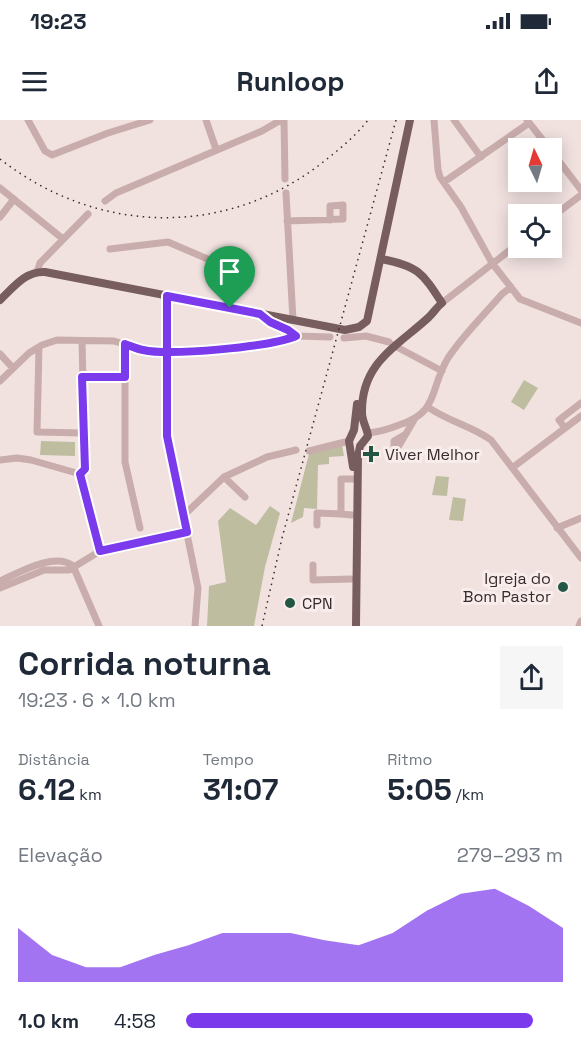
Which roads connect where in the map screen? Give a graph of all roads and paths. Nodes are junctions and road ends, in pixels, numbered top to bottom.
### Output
1 (28, 120) edge
2 (122, 120) edge
3 (150, 120) edge
4 (206, 120) edge
5 (282, 120) edge
6 (410, 120) edge
7 (434, 120) edge
8 (454, 120) edge
9 (528, 121) edge
10 (120, 128) junction
11 (262, 131) junction
12 (283, 131) junction
13 (541, 138) edge
14 (216, 149) junction
15 (481, 156) junction
16 (562, 165) edge
17 (285, 179) dead end
18 (444, 182) junction
19 (0, 188) edge
20 (581, 190) edge
21 (286, 193) dead end
22 (581, 195) edge
23 (14, 199) junction
24 (105, 201) dead end
25 (562, 209) edge
26 (88, 214) dead end
27 (0, 217) edge
28 (330, 220) dead end
29 (287, 221) junction
30 (63, 239) junction
31 (110, 249) dead end
32 (508, 251) edge
33 (381, 259) junction
34 (492, 263) junction
35 (37, 272) junction
36 (511, 287) junction
37 (167, 296) junction
38 (0, 300) edge
39 (439, 305) junction
40 (230, 308) junction
41 (260, 314) junction
42 (293, 320) junction
43 (581, 322) edge
44 (296, 336) junction
45 (330, 337) dead end
46 (344, 338) dead end
47 (82, 341) junction
48 (391, 343) junction
49 (125, 344) junction
50 (39, 347) junction
51 (168, 352) junction
52 (0, 354) edge
53 (0, 367) edge
54 (13, 368) junction
55 (442, 371) junction
56 (7, 374) junction
57 (82, 377) junction
58 (125, 377) junction
59 (0, 381) edge
60 (581, 403) edge
61 (428, 407) junction
62 (581, 416) edge
63 (414, 420) junction
64 (565, 428) junction
65 (354, 430) junction
66 (367, 431) junction
67 (83, 433) junction
68 (406, 434) dead end
69 (349, 443) junction
70 (360, 446) junction
71 (296, 450) dead end
72 (309, 451) dead end
73 (0, 460) edge
74 (512, 468) junction
75 (80, 474) junction
76 (224, 477) junction
77 (353, 479) junction
78 (245, 497) dead end
79 (341, 514) junction
80 (352, 515) junction
81 (182, 517) junction
82 (581, 518) edge
83 (317, 525) dead end
84 (140, 528) dead end
85 (557, 528) junction
86 (187, 532) junction
87 (100, 551) junction
88 (581, 558) edge
89 (313, 565) dead end
90 (43, 566) junction
91 (73, 566) junction
92 (351, 579) junction
93 (0, 581) edge
94 (0, 588) edge
95 (354, 589) junction
96 (581, 621) edge
97 (99, 626) edge
98 (195, 626) edge
99 (350, 626) edge
100 (356, 626) edge
101 (579, 626) edge

1 - 10 street
2 - 10 street
3 - 10 street
4 - 14 street
5 - 11 street
5 - 12 street
6 - 33 main road
7 - 18 street
8 - 15 street
9 - 13 street
9 - 15 street
11 - 12 street
11 - 14 street
12 - 17 street
14 - 24 street
15 - 18 street
16 - 20 street
18 - 34 street
19 - 23 street
21 - 29 street
22 - 25 street
23 - 27 street
23 - 30 street
26 - 30 street
28 - 29 street
29 - 42 street
30 - 35 street
31 - 40 street
32 - 34 street
33 - 39 main road
33 - 42 main road
34 - 36 street
34 - 39 street
35 - 37 main road
35 - 38 main road
36 - 43 street
36 - 55 street
37 - 40 main road
37 - 51 street
39 - 48 main road
40 - 41 main road
41 - 42 main road
41 - 44 street
44 - 45 street
44 - 51 street
46 - 48 street
47 - 49 street
47 - 50 street
47 - 57 street
48 - 55 street
48 - 65 main road
48 - 66 main road
49 - 51 street
49 - 58 street
50 - 54 street
50 - 67 street
51 - 81 street
52 - 54 street
53 - 56 street
54 - 56 street
55 - 61 street
56 - 59 street
57 - 58 street
57 - 67 street
58 - 84 street
60 - 64 street
61 - 63 street
61 - 74 street
62 - 64 street
63 - 66 street
63 - 68 street
64 - 74 street
65 - 66 main road
65 - 69 main road
66 - 70 main road
67 - 75 street
69 - 70 main road
69 - 72 street
69 - 77 main road
70 - 95 main road
71 - 76 street
73 - 75 street
74 - 85 street
75 - 87 street
76 - 78 street
76 - 81 street
77 - 79 street
77 - 80 main road
79 - 80 street
79 - 83 street
80 - 92 main road
81 - 86 street
82 - 85 street
85 - 88 street
86 - 87 street
86 - 98 street
87 - 91 street
89 - 92 street
90 - 91 street
90 - 93 street
90 - 94 street
91 - 97 street
92 - 95 main road
95 - 99 main road
95 - 100 main road
96 - 101 street

